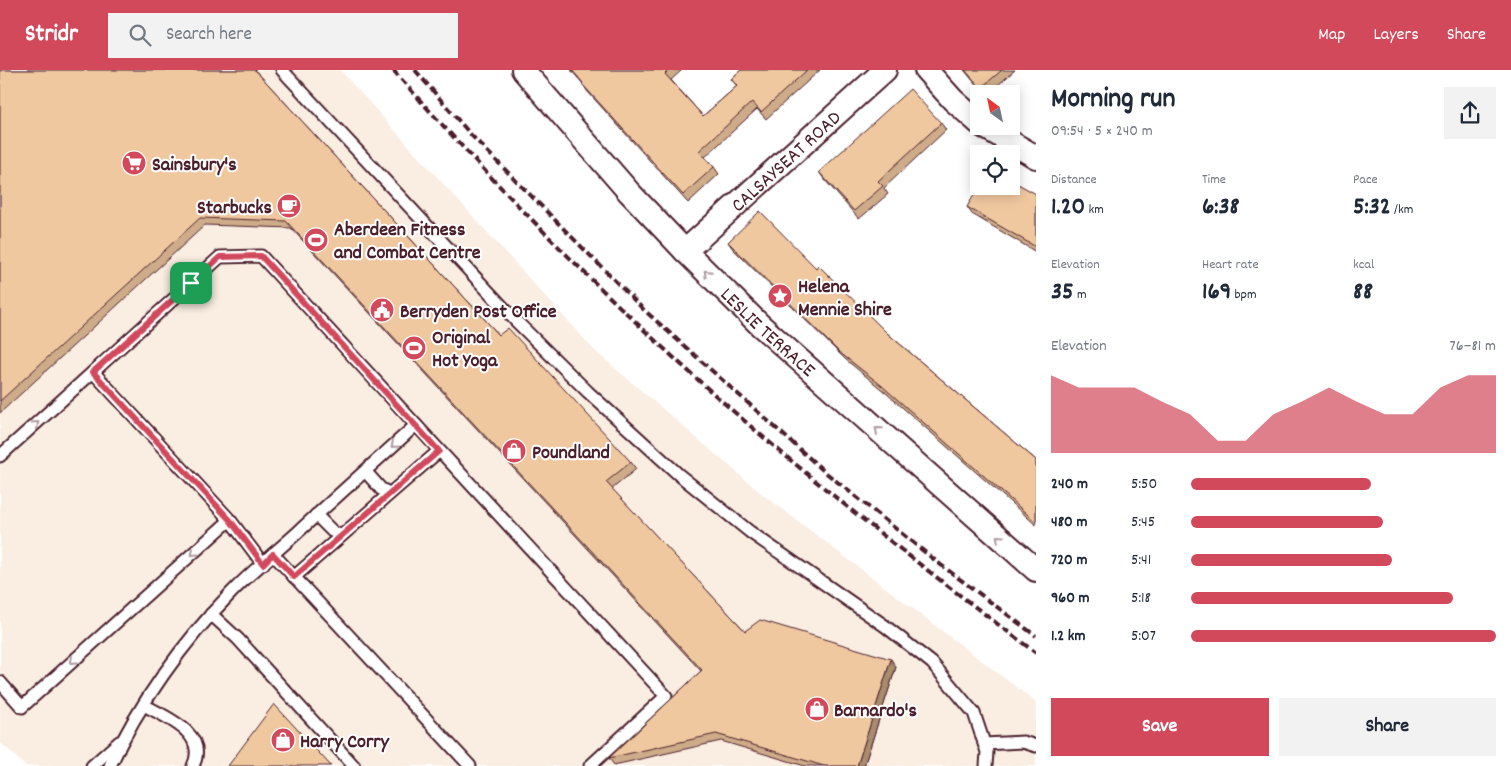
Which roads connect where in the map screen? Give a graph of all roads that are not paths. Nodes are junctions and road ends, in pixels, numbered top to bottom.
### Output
1 (282, 70) edge
2 (523, 70) edge
3 (885, 70) edge
4 (926, 70) edge
5 (970, 115) edge
6 (998, 135) edge
7 (1036, 157) edge
8 (685, 251) junction
9 (93, 372) junction
10 (416, 425) junction
11 (439, 451) junction
12 (0, 456) edge
13 (364, 471) junction
14 (389, 493) junction
15 (316, 515) junction
16 (230, 520) junction
17 (341, 536) junction
18 (273, 554) junction
19 (263, 564) junction
20 (1036, 570) edge
21 (294, 577) junction
22 (211, 614) junction
23 (0, 682) edge
24 (144, 705) junction
25 (122, 739) junction
26 (984, 744) junction
27 (1036, 746) edge
28 (92, 766) edge
29 (110, 766) edge
30 (193, 766) edge
31 (354, 766) edge
32 (470, 766) edge
33 (590, 766) edge
34 (986, 766) edge

1 - 26 lane
2 - 8 street, LESLIE TERRACE
3 - 8 street, CALSAYSEAT ROAD
4 - 5 street
6 - 7 street
20 -> 8 street, LESLIE TERRACE
9 - 10 lane
12 -> 9 lane
9 - 16 lane
10 - 11 lane
10 -> 13 lane
11 - 14 lane
11 - 33 lane
13 - 14 lane
13 - 15 lane
14 - 17 lane
15 - 17 lane
15 - 18 lane
16 - 19 lane
16 -> 23 lane
17 - 21 lane
18 - 19 lane
18 - 21 lane
19 - 22 lane
21 - 32 lane
22 - 24 lane
22 - 31 lane
24 - 25 lane
24 - 30 lane
25 - 28 lane
25 - 29 lane
26 - 27 lane
26 - 34 lane

